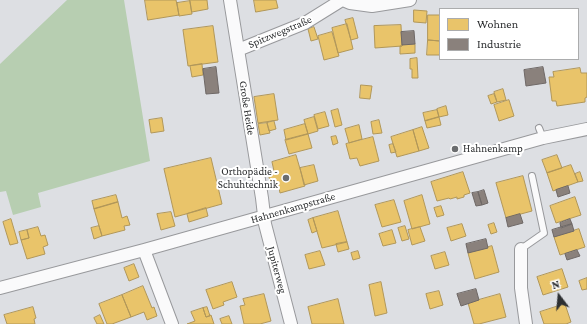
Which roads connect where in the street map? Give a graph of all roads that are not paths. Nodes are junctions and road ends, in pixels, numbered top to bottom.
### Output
1 (230, 0) edge
2 (342, 0) edge
3 (410, 0) edge
4 (238, 50) junction
5 (587, 129) edge
6 (532, 176) dead end
7 (263, 216) junction
8 (521, 249) joint
9 (144, 250) junction
10 (0, 288) edge
11 (172, 324) edge
12 (291, 324) edge
13 (526, 324) edge

1 - 4 street, Große Heide
2 - 3 street
2 - 4 street, Spitzwegstraße
4 - 7 street, Große Heide
5 - 7 street, Hahnenkampstraße
6 - 8 lane
7 - 9 street, Hahnenkampstraße
7 - 12 street, Jupiterweg
8 - 13 street
9 - 10 street, Hahnenkampstraße
9 - 11 street

